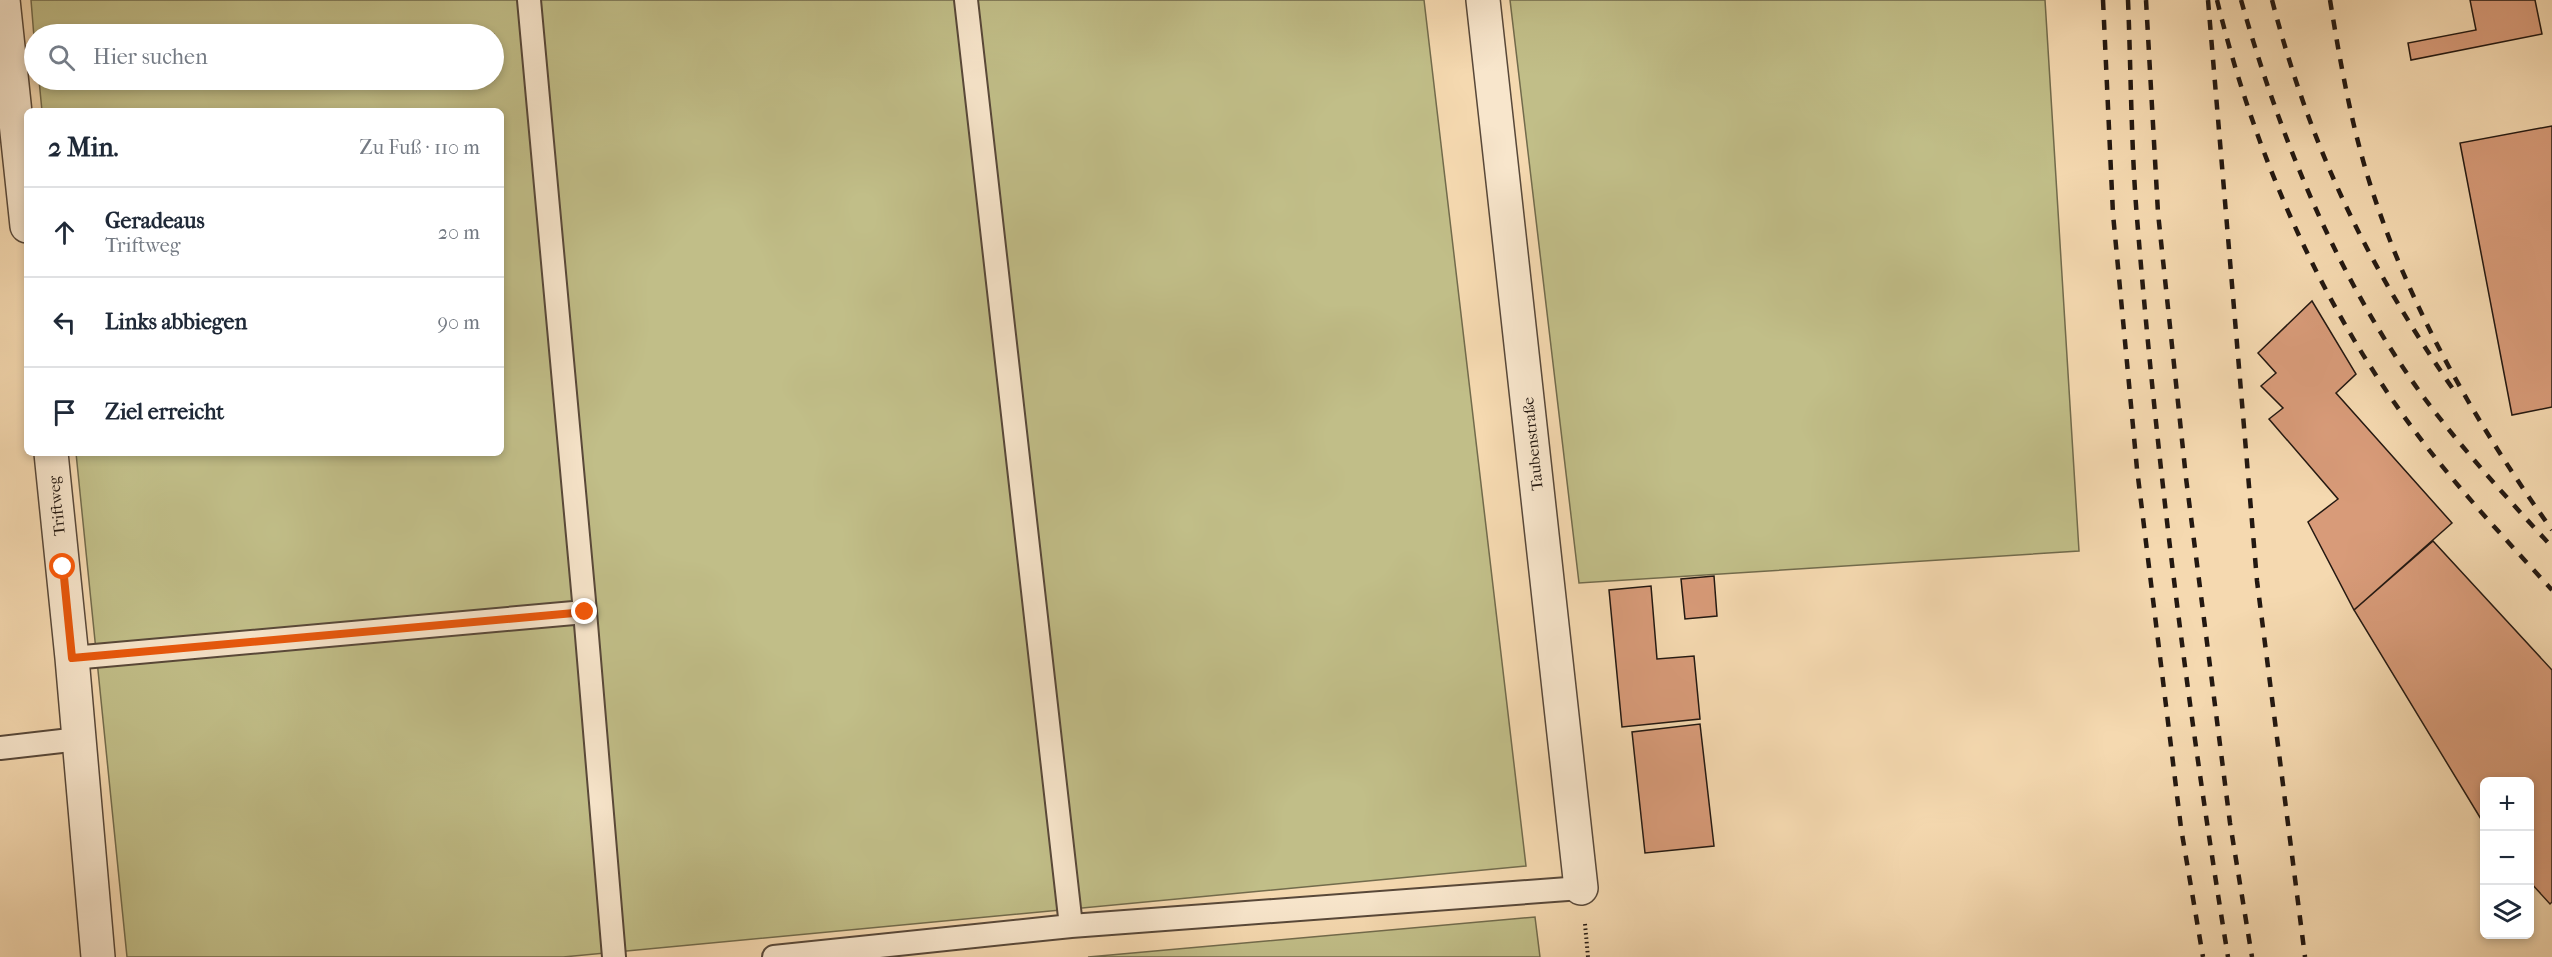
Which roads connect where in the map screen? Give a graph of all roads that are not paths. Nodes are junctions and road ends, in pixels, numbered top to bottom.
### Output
1 (2, 0) edge
2 (528, 0) edge
3 (966, 0) edge
4 (1483, 0) edge
5 (24, 199) edge
6 (51, 456) edge
7 (585, 612) junction
8 (72, 658) junction
9 (79, 739) junction
10 (0, 748) edge
11 (1581, 888) joint
12 (1071, 926) junction
13 (98, 957) edge
14 (614, 957) edge
15 (774, 957) edge

1 - 5 street
2 - 7 lane
3 - 12 lane
4 - 11 street, Taubenstraße
6 - 8 street, Triftweg
7 - 8 lane
7 - 14 lane
8 - 9 street, Triftweg
9 - 10 lane
9 - 13 street, Triftweg
11 - 12 lane
12 - 15 lane

